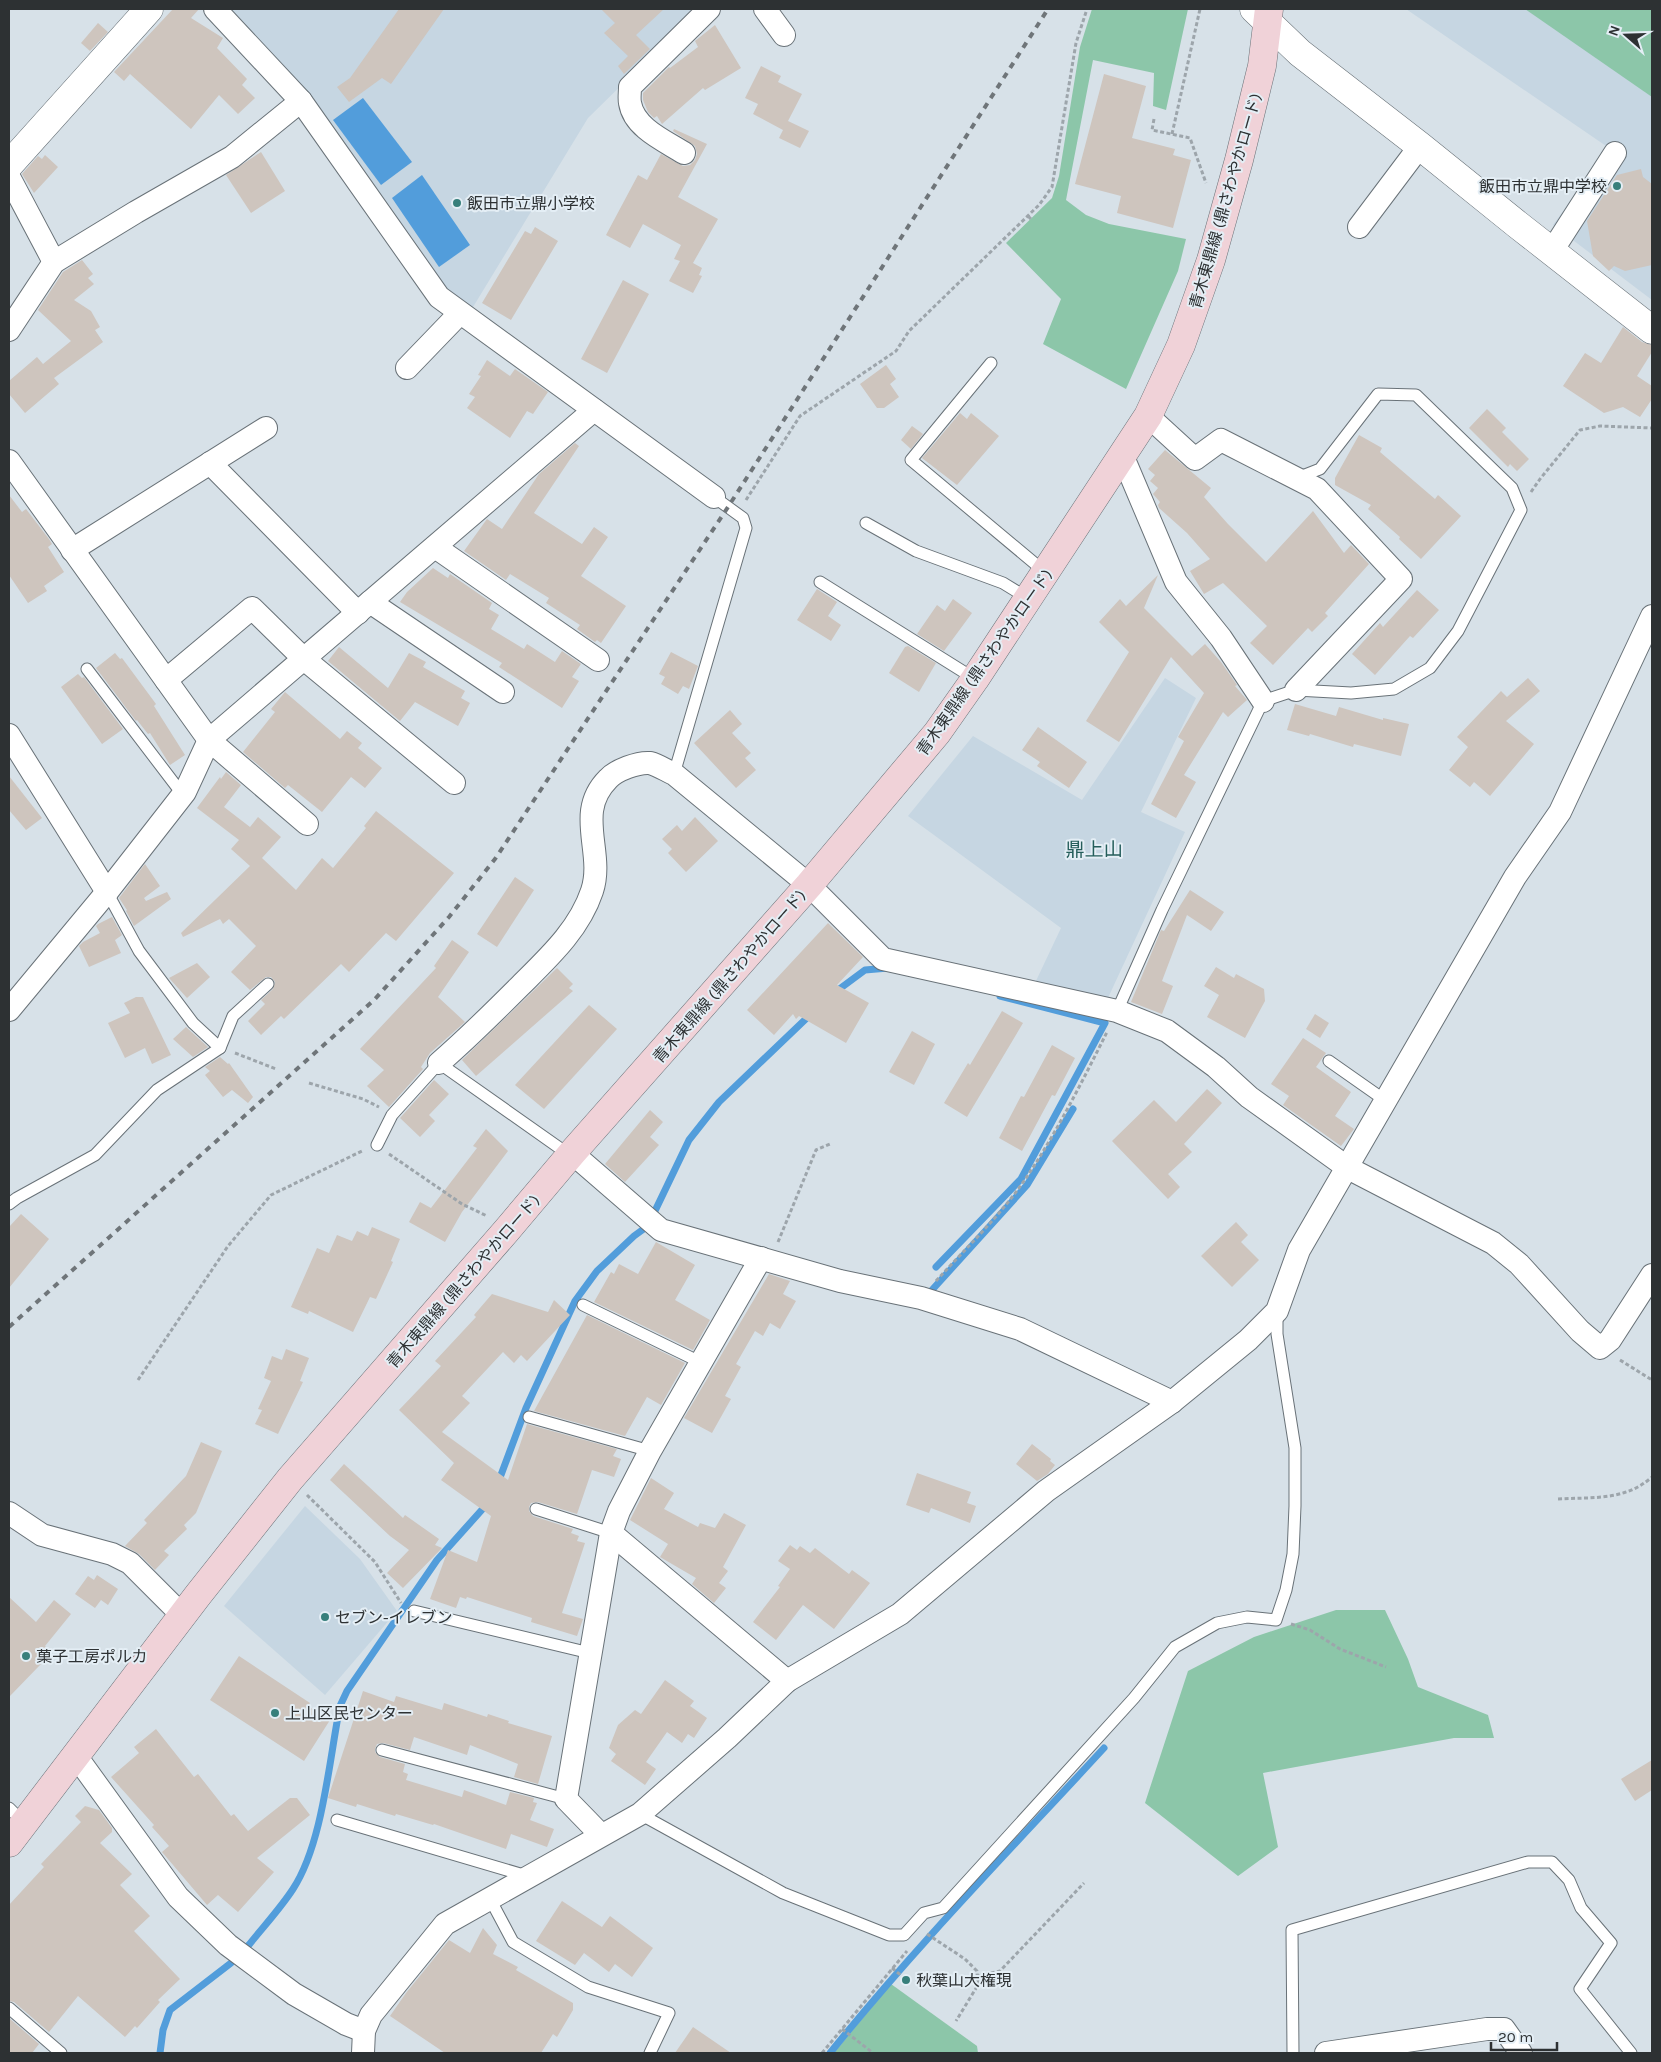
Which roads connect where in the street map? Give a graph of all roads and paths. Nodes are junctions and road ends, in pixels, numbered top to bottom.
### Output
1 (149, 9) edge
2 (215, 9) edge
3 (709, 9) edge
4 (765, 9) edge
5 (1087, 9) edge
6 (1200, 9) edge
7 (1263, 12) edge
8 (784, 35) dead end
9 (301, 101) junction
10 (1154, 118) dead end
11 (1172, 134) junction
12 (1420, 146) junction
13 (684, 153) dead end
14 (1615, 153) dead end
15 (9, 165) edge
16 (9, 177) edge
17 (1206, 184) dead end
18 (1028, 216) junction
19 (1032, 220) dead end
20 (1359, 227) dead end
21 (1552, 252) junction
22 (54, 262) junction
23 (460, 313) junction
24 (9, 330) edge
25 (1652, 330) edge
26 (991, 363) dead end
27 (407, 368) dead end
28 (594, 410) junction
29 (1148, 416) junction
30 (266, 428) dead end
31 (1652, 428) edge
32 (1123, 456) junction
33 (9, 461) edge
34 (210, 463) junction
35 (1296, 479) junction
36 (714, 497) joint
37 (1521, 510) junction
38 (738, 514) junction
39 (866, 522) dead end
40 (434, 547) junction
41 (72, 550) junction
42 (1047, 573) junction
43 (820, 582) dead end
44 (1029, 599) junction
45 (364, 607) junction
46 (1652, 616) edge
47 (304, 659) junction
48 (598, 660) dead end
49 (87, 669) dead end
50 (975, 679) junction
51 (166, 680) junction
52 (1296, 690) junction
53 (503, 692) dead end
54 (1262, 701) junction
55 (9, 734) edge
56 (209, 740) junction
57 (674, 774) junction
58 (454, 783) dead end
59 (183, 795) junction
60 (306, 824) dead end
61 (809, 885) junction
62 (107, 892) junction
63 (268, 984) dead end
64 (9, 1010) edge
65 (1118, 1011) junction
66 (220, 1048) junction
67 (1329, 1061) dead end
68 (439, 1063) junction
69 (276, 1068) dead end
70 (309, 1083) dead end
71 (1386, 1101) junction
72 (392, 1115) junction
73 (830, 1144) dead end
74 (377, 1145) junction
75 (566, 1151) junction
76 (1348, 1168) junction
77 (9, 1204) edge
78 (507, 1230) junction
79 (766, 1260) junction
80 (1652, 1275) edge
81 (921, 1298) junction
82 (583, 1305) dead end
83 (1277, 1311) junction
84 (1600, 1348) junction
85 (702, 1363) junction
86 (138, 1380) dead end
87 (1652, 1380) edge
88 (1172, 1402) junction
89 (529, 1417) dead end
90 (650, 1451) junction
91 (1652, 1477) edge
92 (290, 1479) junction
93 (1558, 1499) dead end
94 (536, 1509) dead end
95 (9, 1513) edge
96 (611, 1533) junction
97 (409, 1610) joint
98 (182, 1615) junction
99 (1276, 1620) junction
100 (590, 1653) junction
101 (1386, 1667) dead end
102 (788, 1681) junction
103 (382, 1750) dead end
104 (76, 1756) junction
105 (566, 1799) junction
106 (640, 1814) junction
107 (337, 1820) dead end
108 (14, 1825) edge
109 (601, 1835) junction
110 (529, 1877) junction
111 (1084, 1884) dead end
112 (490, 1897) junction
113 (927, 1934) dead end
114 (911, 1946) dead end
115 (894, 1970) junction
116 (901, 1975) dead end
117 (978, 1976) junction
118 (9, 2008) edge
119 (956, 2021) dead end
120 (842, 2030) junction
121 (364, 2031) junction
122 (60, 2053) edge
123 (363, 2053) edge
124 (650, 2053) edge
125 (822, 2053) edge
126 (873, 2053) edge
127 (1293, 2053) edge
128 (1326, 2053) edge
129 (1521, 2053) edge
130 (1631, 2053) edge

1 - 15 street
2 - 9 street
3 - 13 street
4 - 8 street
5 - 18 path
6 - 11 path
7 - 12 street
7 - 29 main road, 青木東鼎線 (鼎さわやかロード)
9 - 22 street
9 - 23 street
10 - 11 path
11 - 17 path
12 - 20 street
12 - 21 street
14 - 21 street
16 - 22 street
18 - 19 path
18 - 38 path
21 - 25 street
22 - 24 street
23 - 27 street
23 - 28 street
26 - 42 lane
28 - 36 street
28 - 40 street
29 - 32 main road, 青木東鼎線 (鼎さわやかロード)
29 - 35 street
30 - 34 street
31 - 37 path
32 - 42 main road, 青木東鼎線 (鼎さわやかロード)
32 - 54 street
33 - 41 street
34 - 41 street
34 - 45 street
35 - 37 lane
35 - 52 street
36 - 38 lane
37 - 52 lane
38 - 57 lane
39 - 44 lane
40 - 45 street
40 - 48 street
41 - 51 street
42 - 44 main road, 青木東鼎線 (鼎さわやかロード)
43 - 50 lane
44 - 50 main road, 青木東鼎線 (鼎さわやかロード)
45 - 47 street
45 - 53 street
46 - 71 street
47 - 51 street
47 - 56 street
47 - 58 street
49 - 59 lane
50 - 61 main road, 青木東鼎線 (鼎さわやかロード)
51 - 56 street
52 - 54 lane
54 - 65 lane
55 - 62 street
56 - 59 street
56 - 60 street
57 - 61 street
57 - 68 street
59 - 62 street
61 - 65 street
61 - 75 main road, 青木東鼎線 (鼎さわやかロード)
62 - 64 street
62 - 66 lane
63 - 66 lane
65 - 76 street
65 - 81 path
66 - 69 path
66 - 77 lane
67 - 71 lane
68 - 72 lane
68 - 75 lane
70 - 72 path
71 - 76 street
72 - 74 lane
73 - 79 path
74 - 78 path
74 - 86 path
75 - 78 main road, 青木東鼎線 (鼎さわやかロード)
75 - 79 street
76 - 83 street
76 - 84 street
78 - 92 main road, 青木東鼎線 (鼎さわやかロード)
79 - 81 street
79 - 85 street
80 - 84 street
81 - 88 street
82 - 85 lane
83 - 88 street
83 - 99 lane
84 - 87 path
85 - 90 street
88 - 102 street
89 - 90 lane
90 - 96 street
91 - 93 path
92 - 97 path
92 - 98 main road, 青木東鼎線 (鼎さわやかロード)
94 - 96 lane
95 - 98 street
96 - 100 street
96 - 102 street
97 - 100 lane
98 - 104 main road, 青木東鼎線 (鼎さわやかロード)
99 - 101 path
99 - 106 lane
100 - 105 street
102 - 106 street
103 - 105 lane
104 - 108 main road, 青木東鼎線 (鼎さわやかロード)
104 - 121 street
105 - 109 street
106 - 109 street
107 - 110 lane
109 - 110 street
110 - 112 street
111 - 117 path
112 - 121 street
112 - 124 lane
113 - 117 path
114 - 115 path
115 - 116 path
115 - 120 path
117 - 119 path
118 - 122 lane
120 - 125 path
120 - 126 path
121 - 123 street
127 - 130 lane
128 - 129 street

